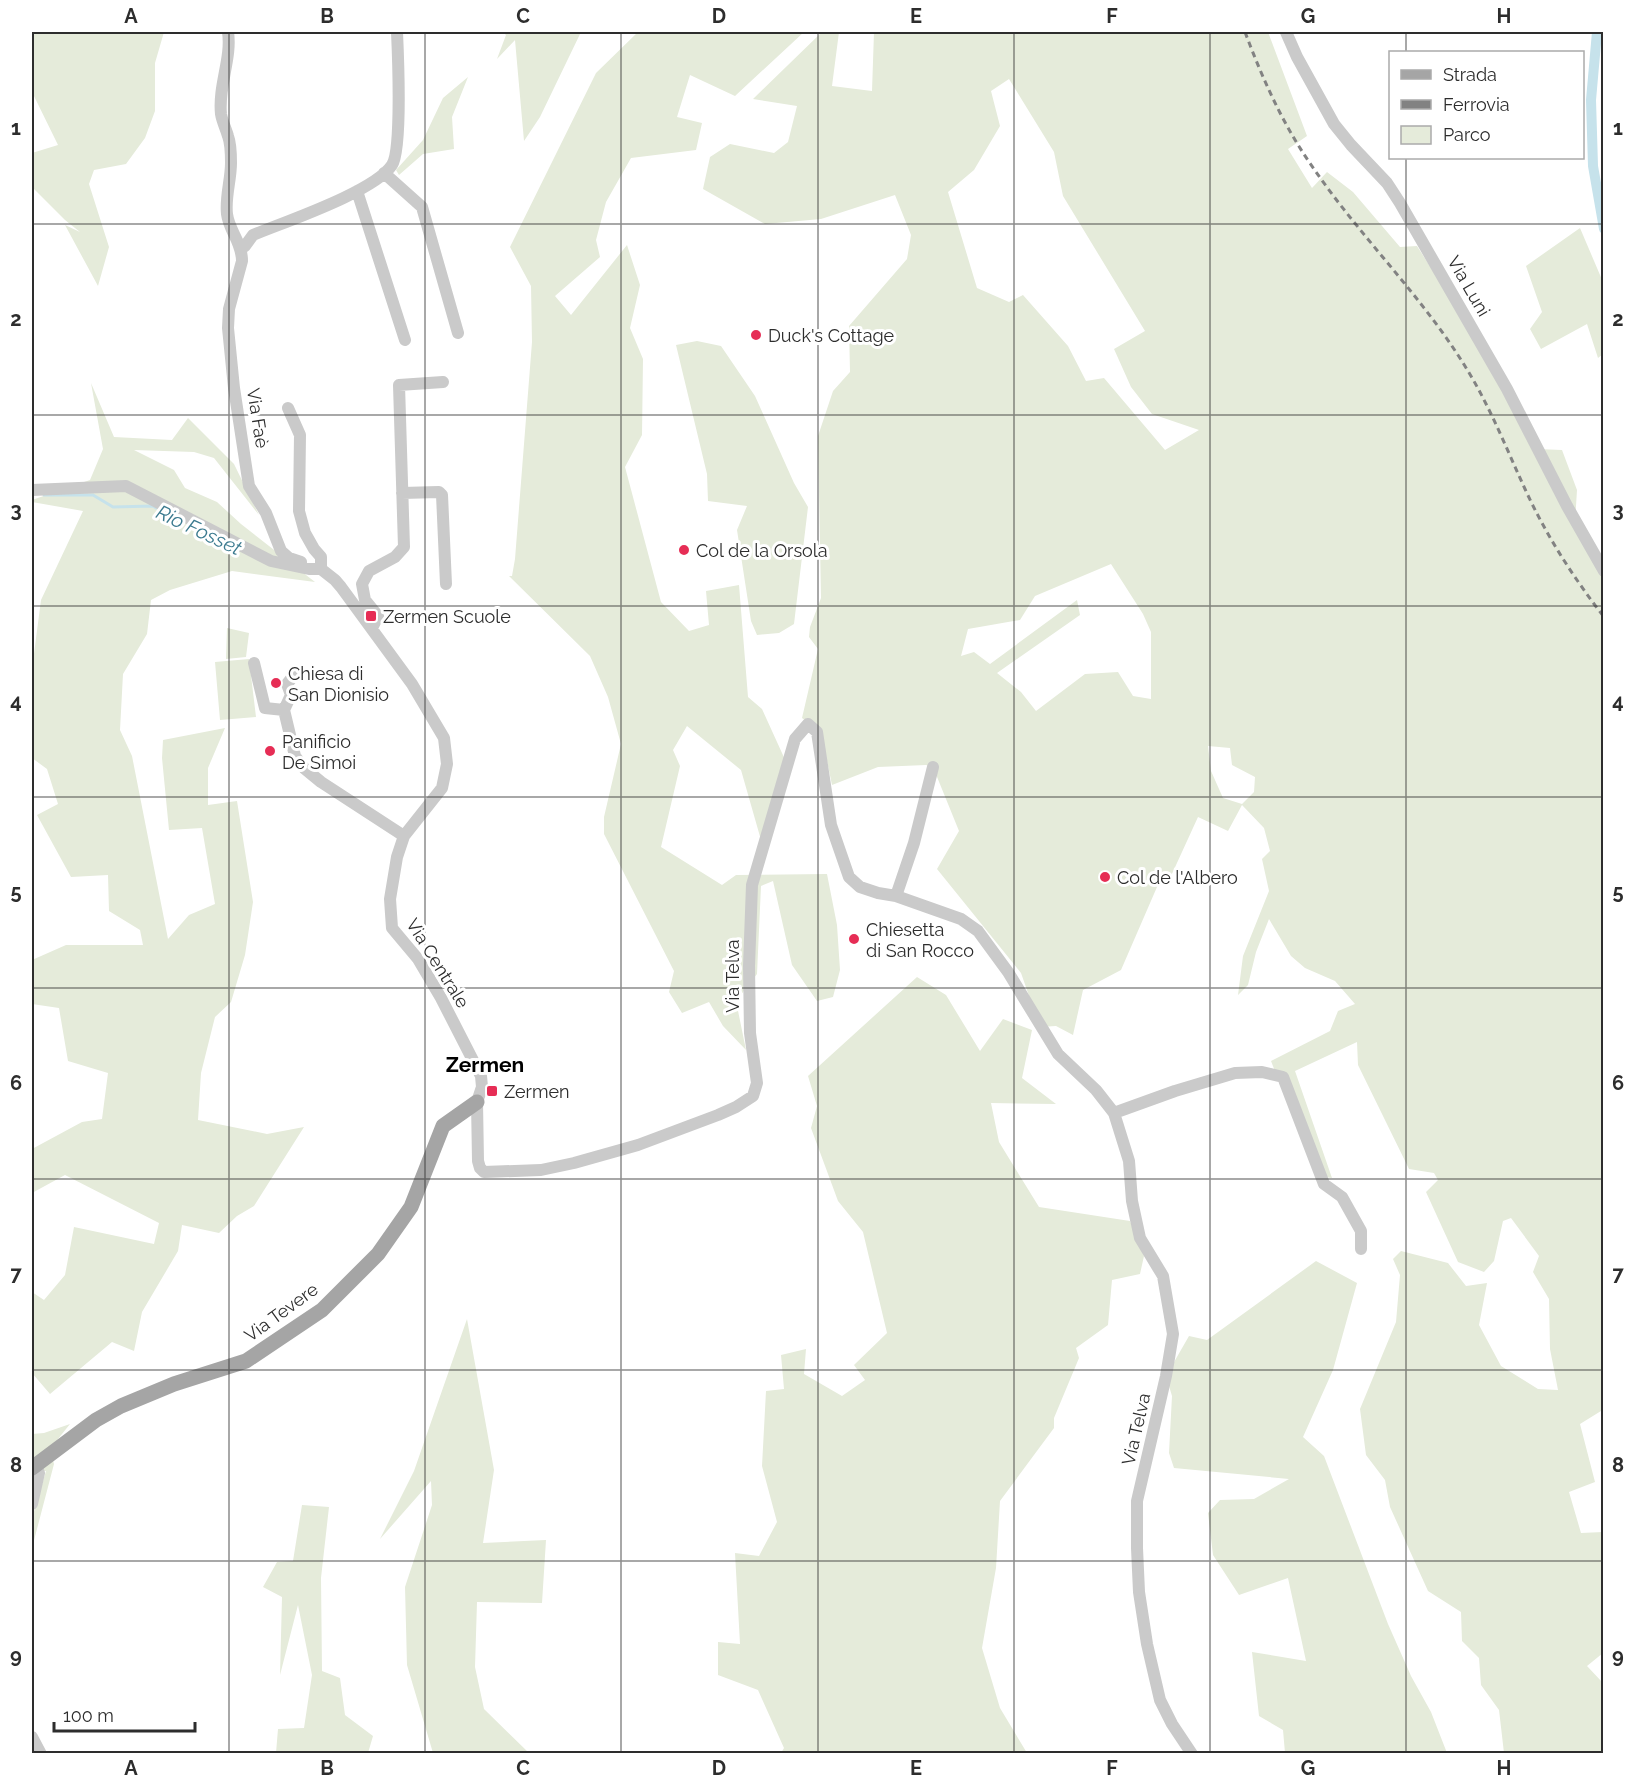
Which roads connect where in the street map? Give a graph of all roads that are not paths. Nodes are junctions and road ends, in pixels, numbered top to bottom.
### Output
1 (228, 32) edge
2 (397, 32) edge
3 (1286, 32) edge
4 (384, 173) junction
5 (357, 191) junction
6 (240, 246) junction
7 (458, 333) dead end
8 (405, 340) dead end
9 (443, 382) dead end
10 (288, 408) dead end
11 (32, 490) edge
12 (402, 493) junction
13 (315, 569) junction
14 (1604, 571) edge
15 (446, 584) dead end
16 (372, 628) junction
17 (254, 663) dead end
18 (294, 675) dead end
19 (285, 710) junction
20 (933, 767) dead end
21 (404, 836) junction
22 (896, 896) junction
23 (477, 1102) junction
24 (1114, 1113) junction
25 (1361, 1250) dead end
26 (34, 1467) edge
27 (32, 1504) edge
28 (32, 1737) edge
29 (41, 1754) edge
30 (1192, 1754) edge

1 - 6 street
2 - 4 street
3 - 14 street, Via Luni
4 - 5 street
4 - 7 street
5 - 6 street
5 - 8 street
6 - 13 street, Via Faè
9 - 12 street
10 - 13 street, Via Centrale
11 - 13 street
12 - 15 street
12 - 16 street
13 - 16 street, Via Centrale
16 - 21 street, Via Centrale
17 - 19 street
18 - 19 street
19 - 21 street
20 - 22 street
21 - 23 street, Via Centrale
22 - 23 street, Via Telva
22 - 24 street, Via Telva
23 - 26 main road, Via Tevere
24 - 25 street
24 - 30 street, Via Telva
26 - 27 street
28 - 29 street

